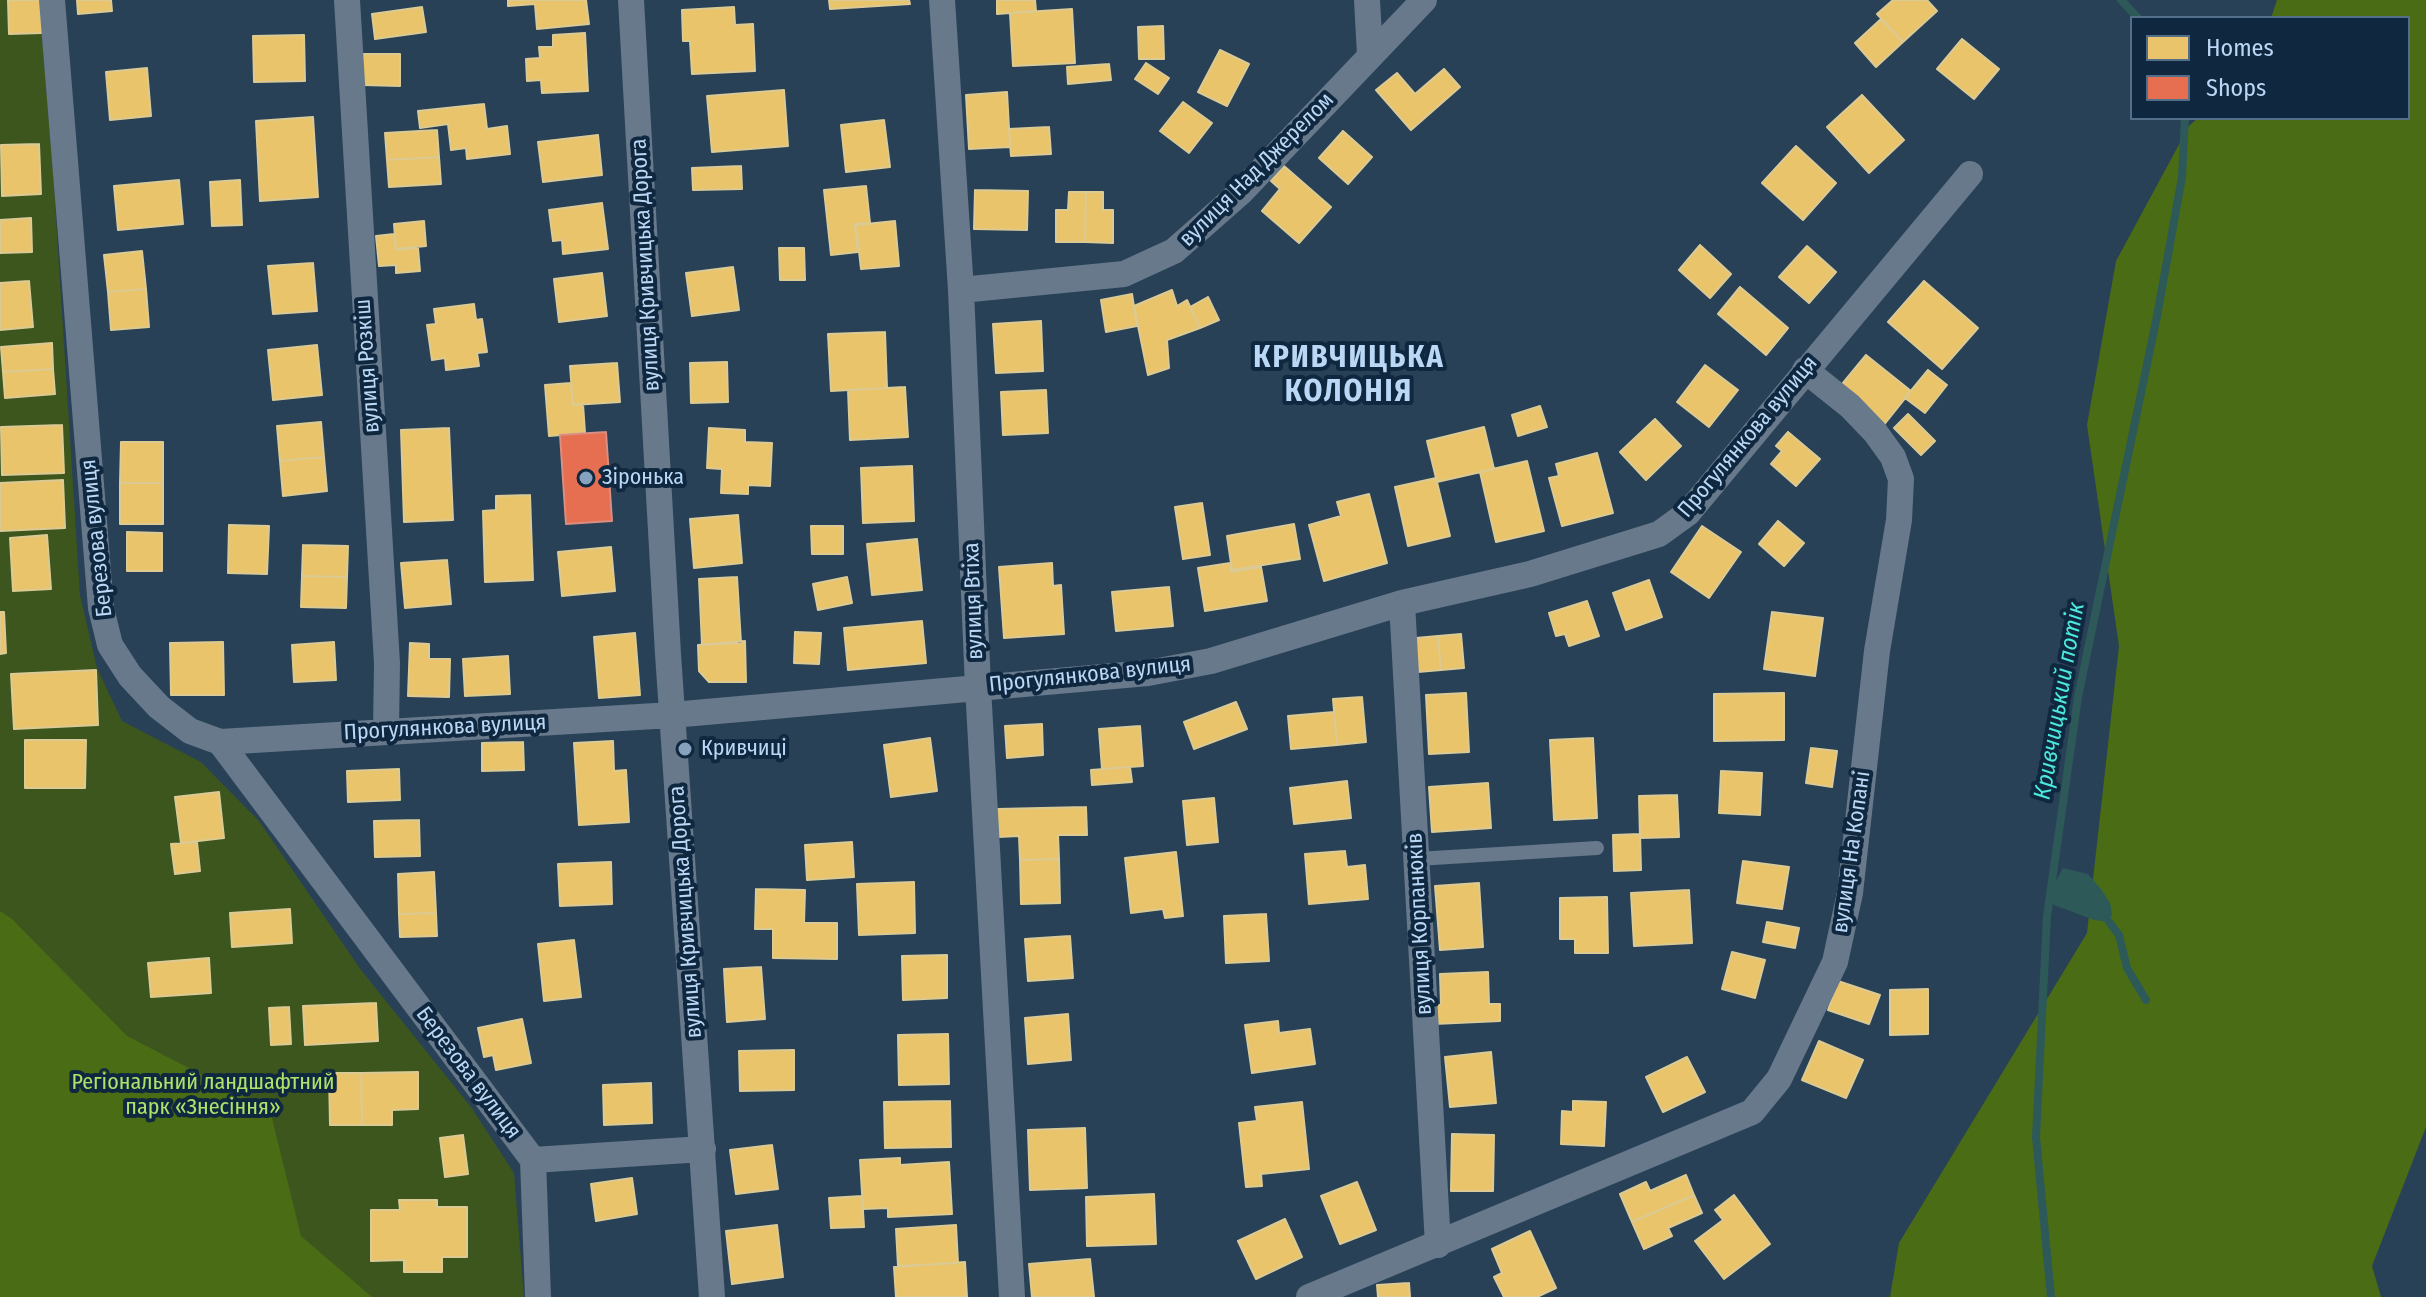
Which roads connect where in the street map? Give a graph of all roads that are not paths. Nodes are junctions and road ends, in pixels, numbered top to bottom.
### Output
1 (52, 0) edge
2 (347, 0) edge
3 (631, 0) edge
4 (942, 0) edge
5 (1367, 0) edge
6 (1424, 0) edge
7 (1370, 55) junction
8 (1970, 174) dead end
9 (961, 290) junction
10 (1805, 370) junction
11 (1402, 603) junction
12 (978, 687) junction
13 (672, 715) junction
14 (386, 731) junction
15 (220, 742) junction
16 (1597, 848) dead end
17 (1417, 859) junction
18 (703, 1149) junction
19 (533, 1160) junction
20 (1438, 1245) junction
21 (538, 1297) edge
22 (712, 1297) edge
23 (1012, 1297) edge
24 (1309, 1297) edge

1 - 15 street, Березова вулиця
2 - 14 street, вулиця Розкіш
3 - 13 street, вулиця Кривчицька Дорога
4 - 9 street, вулиця Втіха
5 - 7 street
6 - 7 street, вулиця Над Джерелом
7 - 9 street, вулиця Над Джерелом
8 - 10 street, Прогулянкова вулиця
9 - 12 street, вулиця Втіха
10 - 11 street, Прогулянкова вулиця
10 - 20 street, вулиця На Копані
11 - 12 street, Прогулянкова вулиця
11 - 17 street, вулиця Корпанюків
12 - 13 street, Прогулянкова вулиця
12 - 23 street, вулиця Втіха
13 - 14 street, Прогулянкова вулиця
13 - 18 street, вулиця Кривчицька Дорога
14 - 15 street, Прогулянкова вулиця
15 - 19 street, Березова вулиця
16 - 17 lane
17 - 20 street, вулиця Корпанюків
18 - 19 street, Березова вулиця
18 - 22 street, вулиця Кривчицька Дорога
19 - 21 street, Березова вулиця
20 - 24 street, вулиця На Копані

